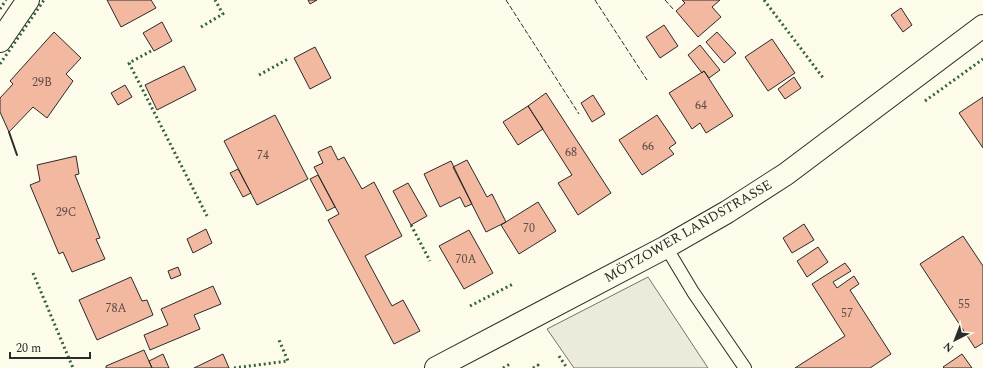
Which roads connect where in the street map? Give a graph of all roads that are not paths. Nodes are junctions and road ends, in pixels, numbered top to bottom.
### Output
1 (28, 0) edge
2 (983, 26) edge
3 (0, 41) edge
4 (666, 247) junction
5 (436, 368) edge
6 (745, 368) edge

1 - 3 main road
2 - 4 main road, MÖTZOWER LANDSTRASSE
4 - 5 main road, MÖTZOWER LANDSTRASSE
4 - 6 lane

